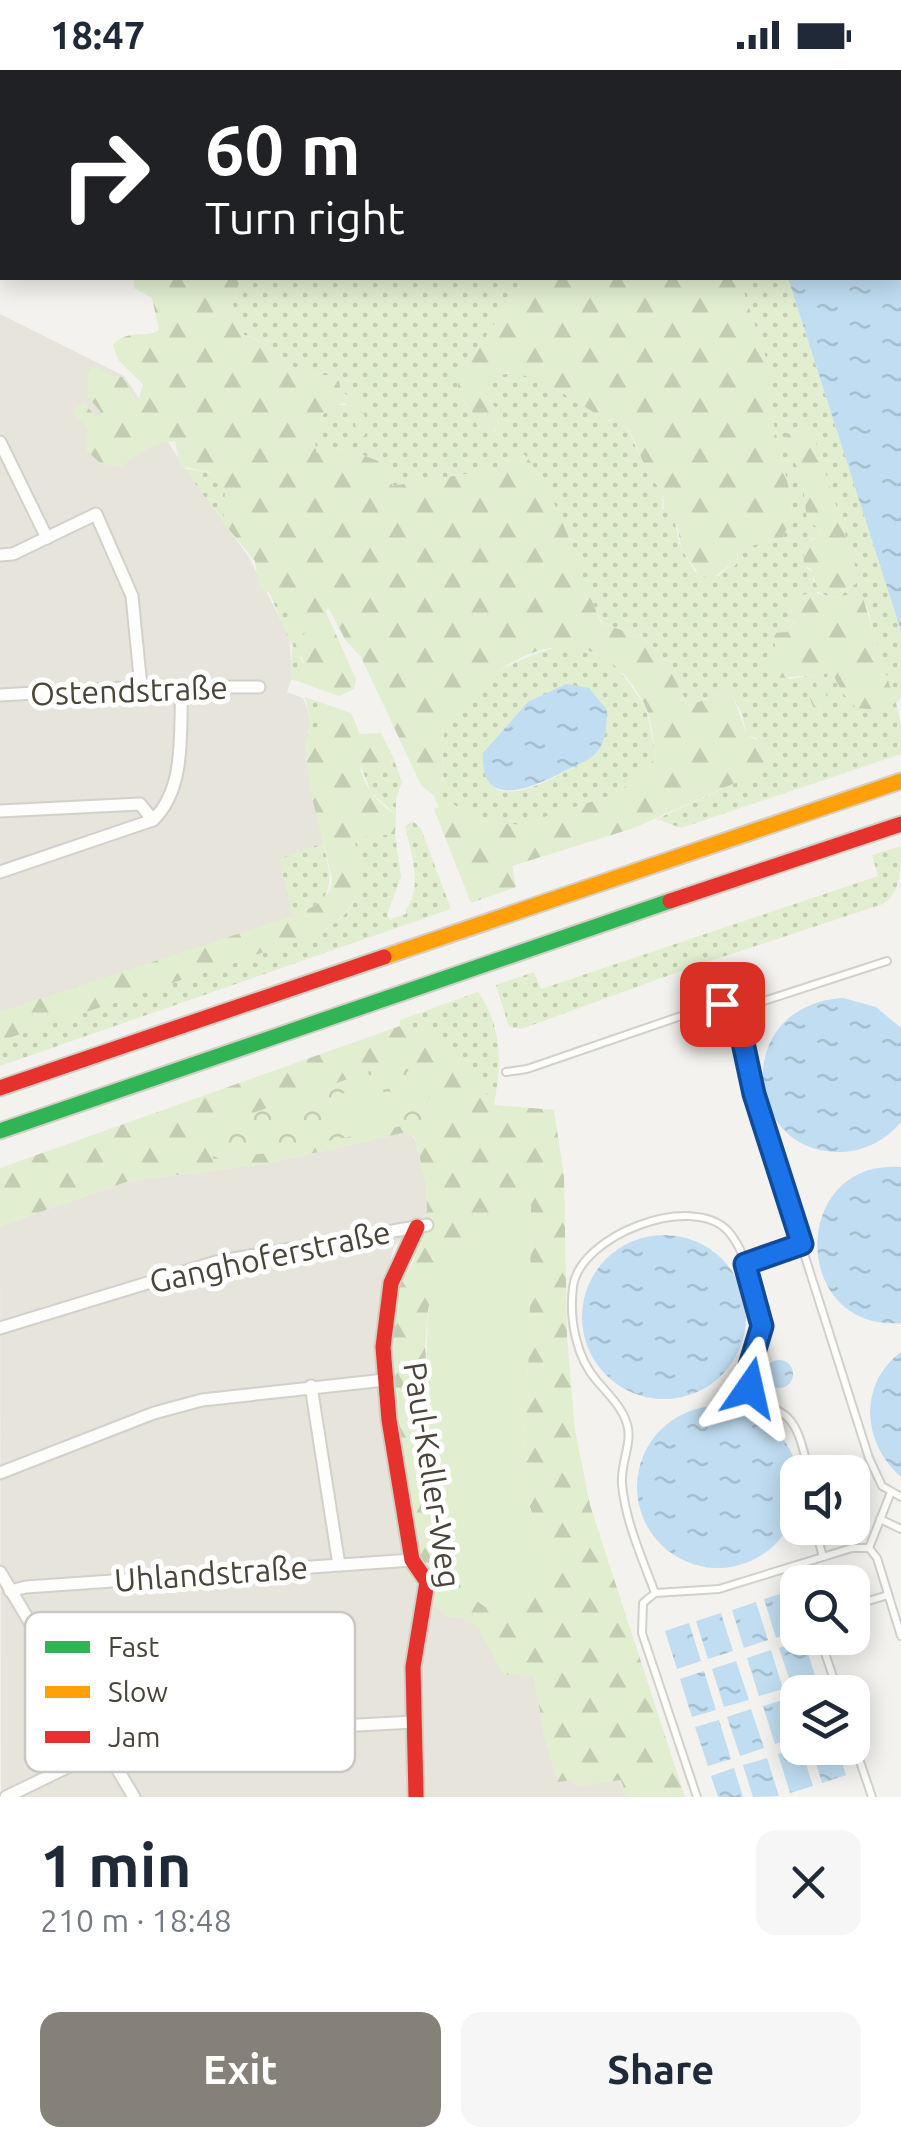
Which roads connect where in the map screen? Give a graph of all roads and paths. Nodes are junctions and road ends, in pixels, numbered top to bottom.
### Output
1 (0, 442) edge
2 (46, 538) junction
3 (0, 555) edge
4 (141, 687) junction
5 (182, 687) junction
6 (259, 687) dead end
7 (0, 695) edge
8 (901, 782) edge
9 (0, 811) edge
10 (153, 820) junction
11 (901, 824) edge
12 (0, 872) edge
13 (887, 960) dead end
14 (736, 1010) junction
15 (506, 1072) dead end
16 (0, 1088) edge
17 (0, 1131) edge
18 (422, 1226) joint
19 (802, 1244) junction
20 (745, 1264) junction
21 (0, 1328) edge
22 (385, 1380) junction
23 (311, 1386) junction
24 (803, 1455) edge
25 (0, 1474) edge
26 (891, 1492) junction
27 (901, 1497) edge
28 (880, 1519) junction
29 (901, 1529) edge
30 (820, 1545) edge
31 (869, 1548) junction
32 (823, 1557) junction
33 (412, 1560) junction
34 (339, 1565) junction
35 (0, 1572) edge
36 (6, 1588) edge
37 (655, 1593) junction
38 (888, 1595) junction
39 (870, 1600) edge
40 (25, 1619) edge
41 (901, 1636) edge
42 (413, 1722) junction
43 (355, 1725) edge
44 (861, 1765) edge
45 (56, 1772) edge
46 (119, 1772) edge
47 (6, 1797) edge
48 (134, 1797) edge
49 (416, 1797) edge
50 (697, 1797) edge
51 (872, 1797) edge

1 - 2 street
2 - 3 street
2 - 4 street
4 - 5 street, Ostendstraße
4 - 7 street, Ostendstraße
5 - 6 street, Ostendstraße
5 - 10 street
8 - 16 main road
9 - 10 street
10 - 12 street
11 - 17 main road
13 - 14 lane
14 - 15 lane
14 - 19 lane
18 - 21 street, Ganghoferstraße
18 - 22 main road, Paul-Keller-Weg
19 - 20 lane
19 - 26 lane
20 - 24 lane
20 - 37 lane
22 - 23 street
22 - 33 main road, Paul-Keller-Weg
23 - 25 street
23 - 34 street
26 - 27 lane
26 - 28 lane
28 - 29 lane
28 - 31 lane
30 - 32 lane
31 - 32 lane
31 - 38 lane
32 - 37 lane
33 - 34 street, Uhlandstraße
33 - 42 main road, Paul-Keller-Weg
34 - 36 street, Uhlandstraße
35 - 36 street
36 - 40 street
37 - 50 lane
38 - 39 lane
38 - 41 lane
42 - 43 street
42 - 49 main road, Paul-Keller-Weg
44 - 51 lane
45 - 47 street
46 - 48 street

